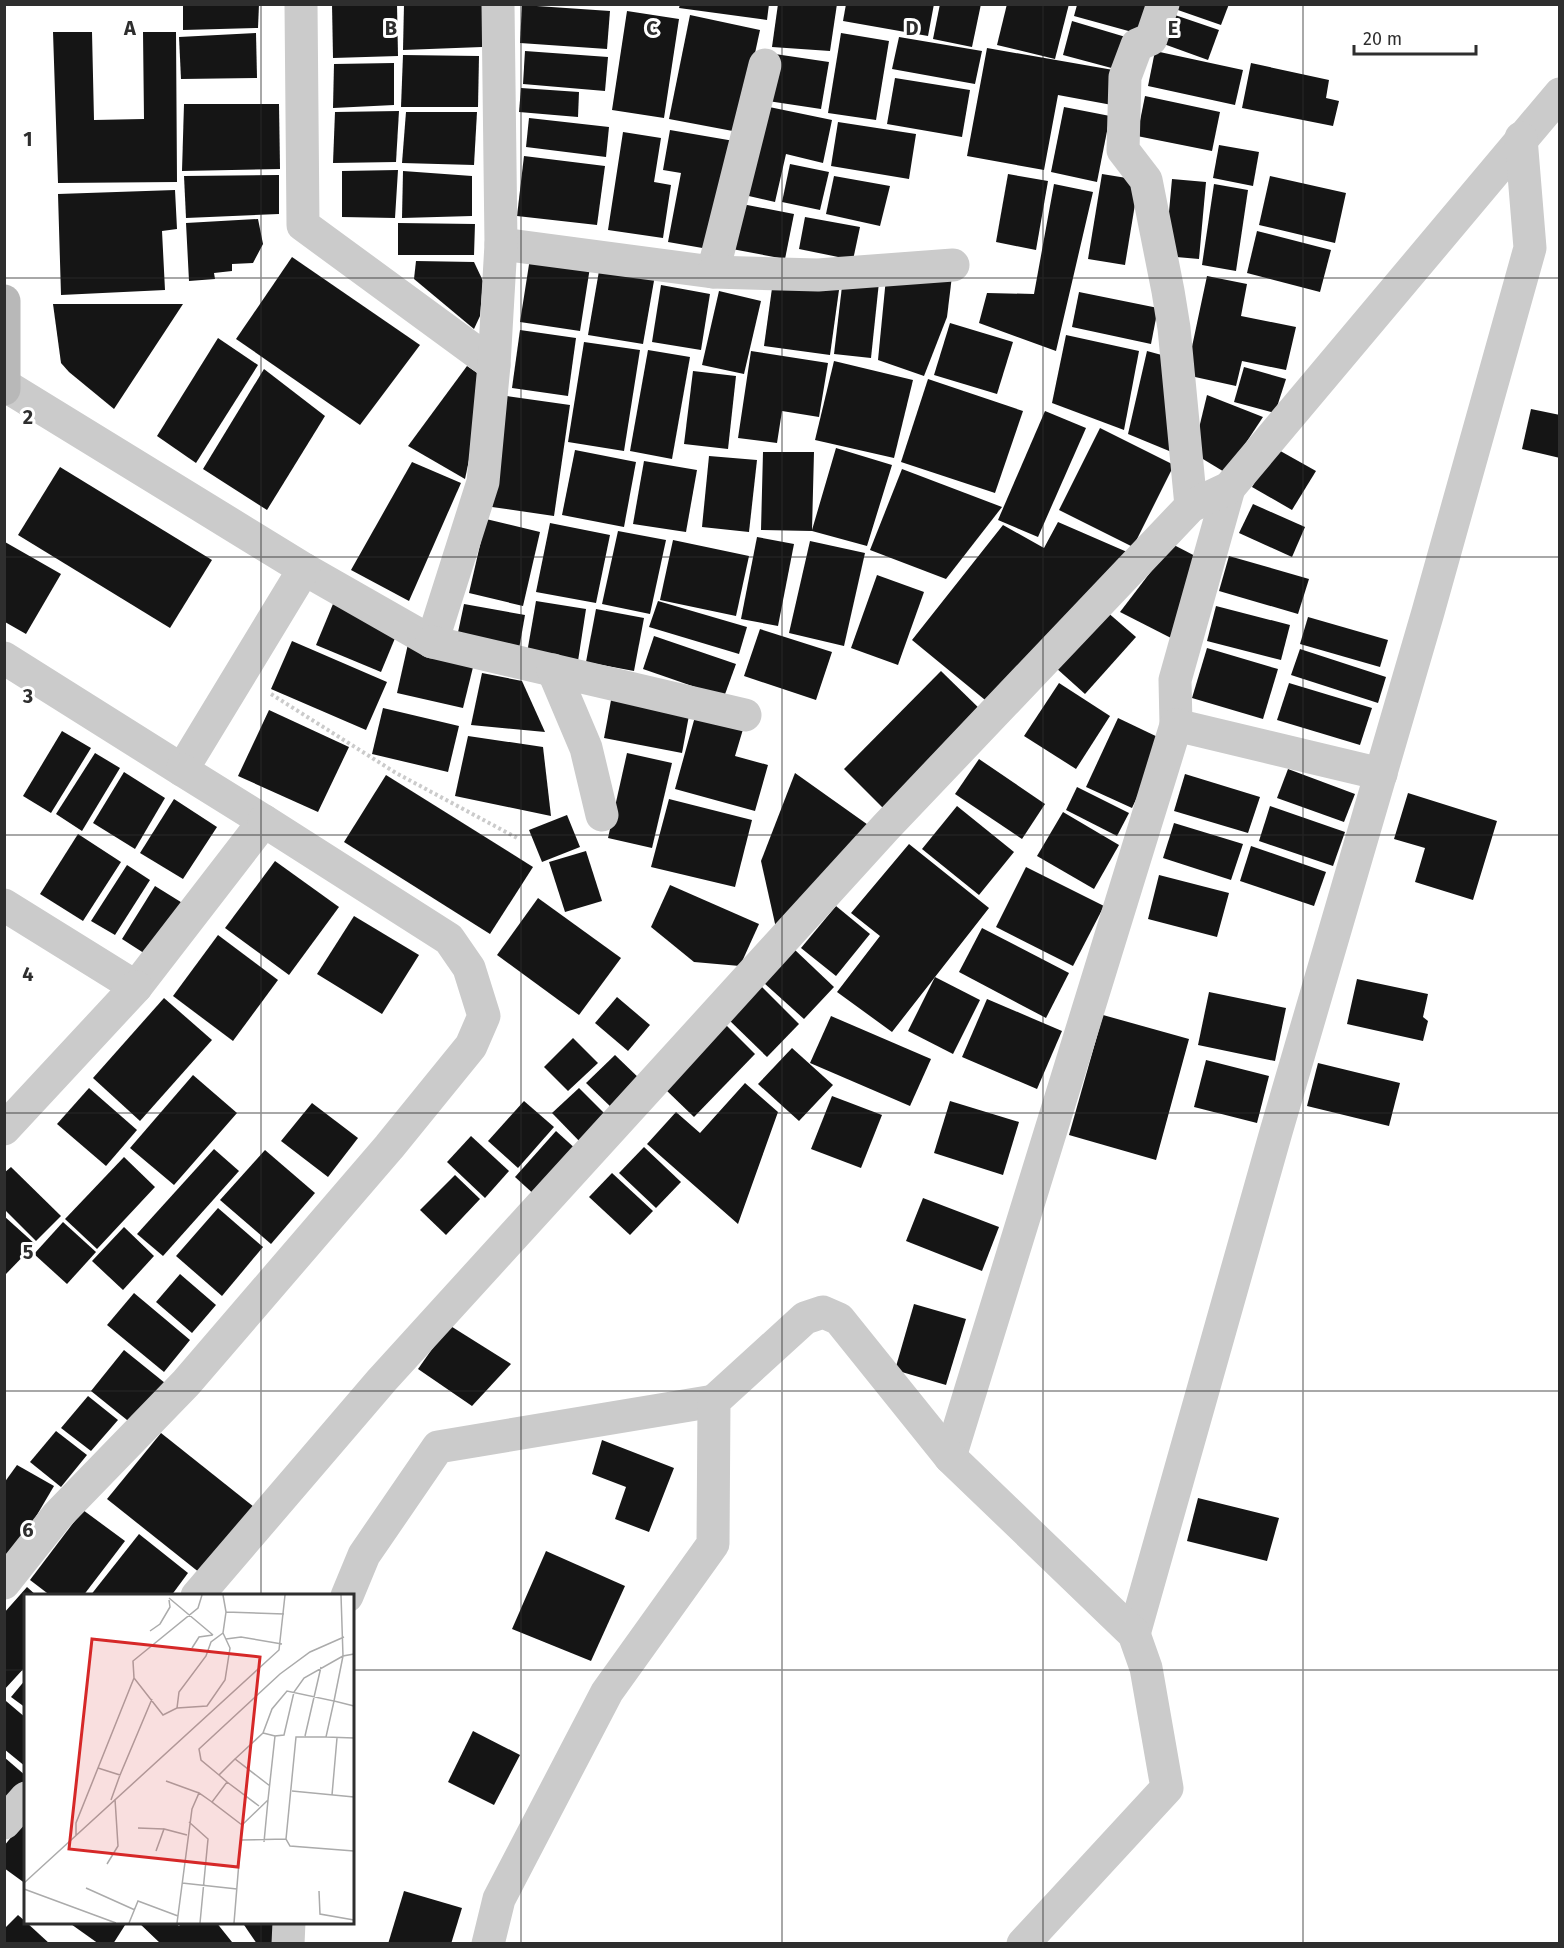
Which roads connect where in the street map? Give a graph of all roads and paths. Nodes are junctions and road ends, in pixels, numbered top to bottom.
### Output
1 (302, 4) edge
2 (498, 4) edge
3 (1163, 4) edge
4 (765, 65) dead end
5 (1560, 94) edge
6 (1521, 138) junction
7 (501, 244) junction
8 (952, 265) dead end
9 (713, 272) junction
10 (4, 302) edge
11 (495, 365) junction
12 (5, 388) edge
13 (1229, 488) junction
14 (1191, 506) junction
15 (304, 569) junction
16 (432, 642) junction
17 (4, 658) edge
18 (553, 670) junction
19 (240, 675) junction
20 (745, 715) dead end
21 (1176, 725) junction
22 (182, 770) junction
23 (1381, 774) junction
24 (602, 815) dead end
25 (264, 821) junction
26 (519, 839) dead end
27 (4, 905) edge
28 (136, 987) junction
29 (4, 1129) edge
30 (714, 1401) junction
31 (950, 1457) junction
32 (4, 1583) edge
33 (199, 1594) edge
34 (348, 1594) edge
35 (1134, 1634) junction
36 (24, 1800) edge
37 (4, 1823) edge
38 (289, 1924) edge
39 (288, 1944) edge
40 (488, 1944) edge
41 (1023, 1944) edge

1 - 11 street
2 - 7 street
3 - 14 street
4 - 9 street
5 - 6 street
6 - 13 street
6 - 23 street
7 - 9 street
7 - 11 street
8 - 9 street
10 - 12 street
11 - 16 street
12 - 15 street
13 - 14 street
13 - 21 street
14 - 33 street
15 - 16 street
15 - 19 street
16 - 18 street
17 - 22 street
18 - 20 street
18 - 24 street
19 - 22 street
19 - 26 path
21 - 23 street
21 - 31 street
22 - 25 street
23 - 35 street
25 - 28 street
25 - 32 street
27 - 28 street
28 - 29 street
30 - 31 street
30 - 34 street
30 - 40 street
31 - 35 street
35 - 41 street
36 - 37 street
38 - 39 street

